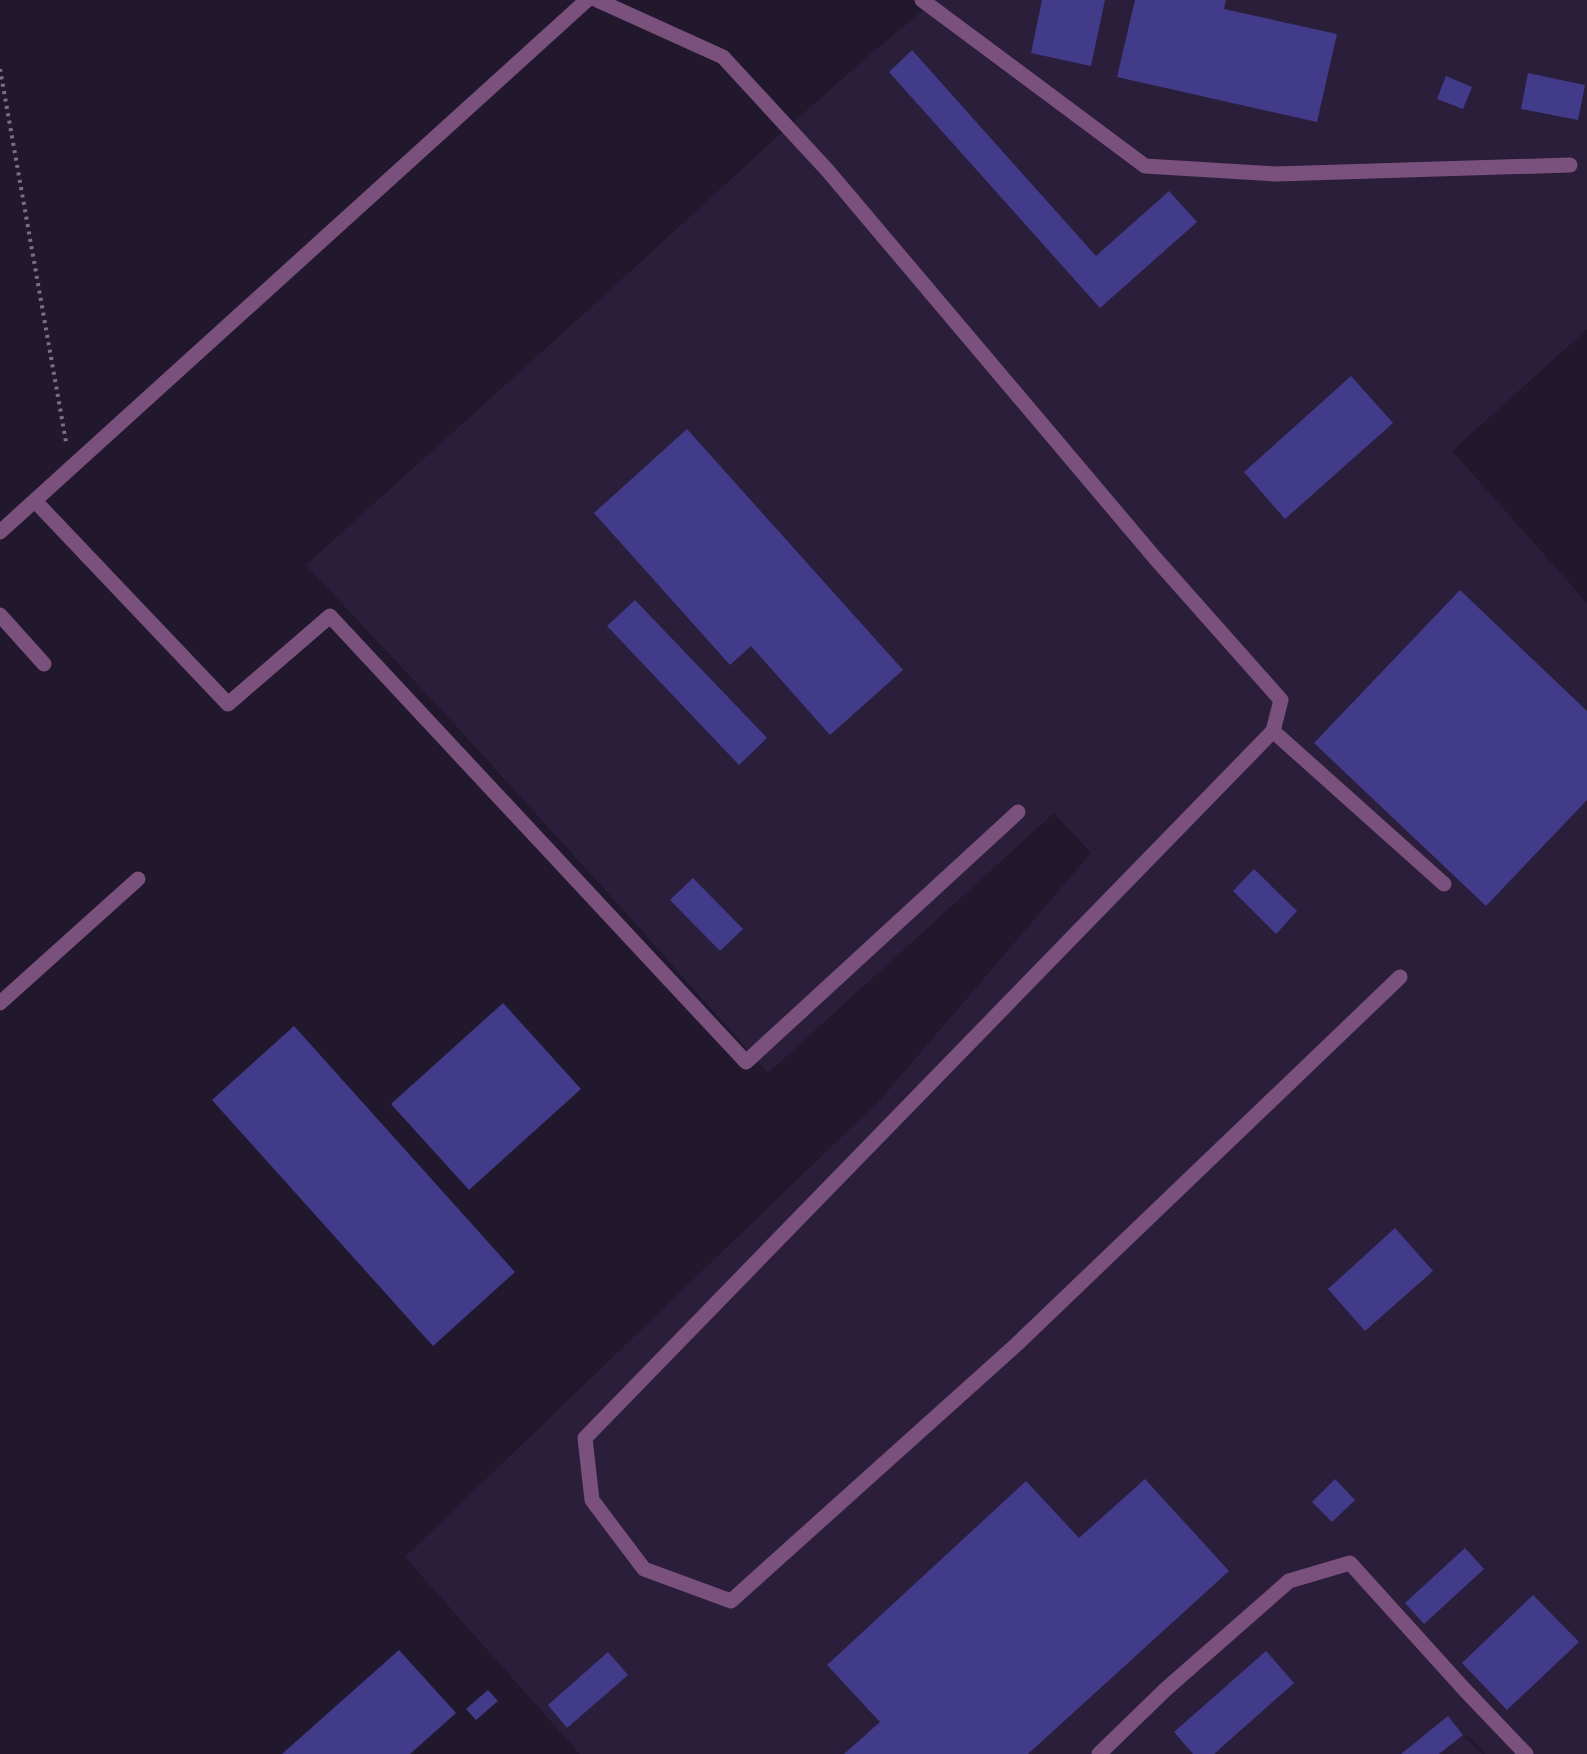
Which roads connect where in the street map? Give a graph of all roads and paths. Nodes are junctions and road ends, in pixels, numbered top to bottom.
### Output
1 (587, 0) edge
2 (597, 0) edge
3 (922, 0) edge
4 (0, 69) edge
5 (1570, 165) dead end
6 (71, 469) junction
7 (35, 501) junction
8 (0, 532) edge
9 (0, 615) edge
10 (44, 664) dead end
11 (1273, 731) junction
12 (1018, 812) dead end
13 (138, 879) dead end
14 (1444, 884) dead end
15 (1400, 977) dead end
16 (0, 1004) edge
17 (1100, 1754) edge
18 (1526, 1754) edge

1 - 6 street
2 - 11 street
3 - 5 street
4 - 6 path
6 - 7 street
7 - 8 street
7 - 12 street
9 - 10 street
11 - 14 street
11 - 15 street
13 - 16 street
17 - 18 street

